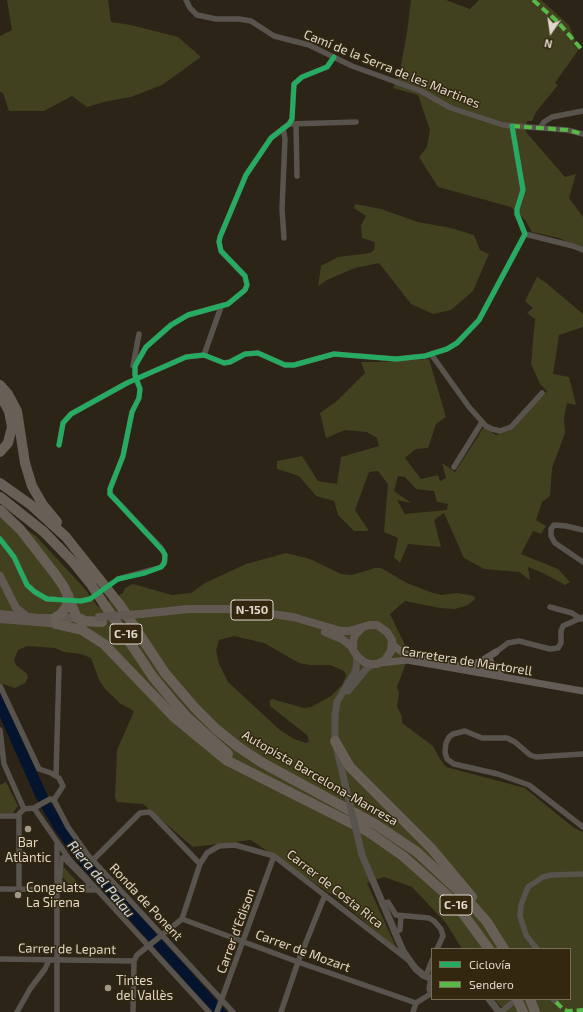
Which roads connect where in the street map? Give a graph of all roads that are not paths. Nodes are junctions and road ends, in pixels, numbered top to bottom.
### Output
1 (186, 0) edge
2 (334, 57) junction
3 (583, 111) edge
4 (356, 122) dead end
5 (289, 124) junction
6 (296, 124) junction
7 (512, 126) junction
8 (282, 128) junction
9 (540, 128) junction
10 (583, 134) edge
11 (297, 176) dead end
12 (525, 234) junction
13 (284, 238) dead end
14 (583, 250) edge
15 (221, 307) junction
16 (138, 334) dead end
17 (431, 354) junction
18 (204, 355) junction
19 (134, 372) junction
20 (137, 379) junction
21 (0, 385) edge
22 (542, 393) dead end
23 (0, 395) edge
24 (482, 422) junction
25 (59, 444) dead end
26 (0, 452) edge
27 (454, 467) dead end
28 (0, 483) edge
29 (0, 497) edge
30 (0, 510) edge
31 (583, 530) edge
32 (0, 539) edge
33 (79, 552) junction
34 (583, 562) edge
35 (0, 576) edge
36 (118, 579) tunnel mouth
37 (68, 595) junction
38 (11, 598) junction
39 (54, 599) tunnel mouth
40 (90, 599) tunnel mouth
41 (81, 601) tunnel mouth
42 (550, 608) dead end
43 (0, 615) edge
44 (142, 616) junction
45 (77, 618) junction
46 (582, 618) edge
47 (26, 620) junction
48 (100, 620) junction
49 (56, 621) junction
50 (361, 629) junction
51 (392, 642) junction
52 (353, 648) junction
53 (496, 652) junction
54 (357, 656) junction
55 (490, 660) junction
56 (378, 664) junction
57 (460, 665) junction
58 (59, 668) dead end
59 (485, 670) junction
60 (471, 673) junction
61 (500, 673) junction
62 (549, 685) junction
63 (0, 686) edge
64 (583, 691) edge
65 (340, 697) junction
66 (0, 730) edge
67 (335, 741) junction
68 (583, 754) edge
69 (251, 771) junction
70 (56, 776) junction
71 (52, 800) junction
72 (36, 807) junction
73 (24, 809) junction
74 (0, 816) edge
75 (19, 816) junction
76 (583, 827) edge
77 (58, 845) junction
78 (274, 856) junction
79 (93, 860) junction
80 (200, 864) junction
81 (583, 874) edge
82 (66, 887) joint
83 (0, 889) edge
84 (19, 890) junction
85 (58, 890) junction
86 (98, 890) junction
87 (325, 895) junction
88 (382, 904) junction
89 (401, 916) junction
90 (182, 919) junction
91 (487, 922) junction
92 (394, 932) junction
93 (162, 936) junction
94 (244, 941) junction
95 (149, 946) junction
96 (437, 948) edge
97 (488, 948) edge
98 (503, 948) edge
99 (536, 948) edge
100 (0, 959) edge
101 (48, 960) junction
102 (57, 960) junction
103 (134, 960) junction
104 (409, 961) junction
105 (298, 962) junction
106 (430, 978) edge
107 (431, 992) edge
108 (431, 995) edge
109 (490, 1000) edge
110 (530, 1000) edge
111 (514, 1001) edge
112 (222, 1002) junction
113 (416, 1003) junction
114 (17, 1012) edge
115 (57, 1012) edge
116 (133, 1012) edge
117 (208, 1012) edge
118 (217, 1012) edge
119 (233, 1012) edge
120 (281, 1012) edge
121 (413, 1012) edge
122 (500, 1012) edge
123 (523, 1012) edge
124 (536, 1012) edge

1 - 2 street, Camí de la Serra de les Martines
2 - 5 street
2 - 7 street, Camí de la Serra de les Martines
3 - 9 street
4 - 6 street
5 - 6 street
5 - 8 street
6 - 11 street
7 - 9 street, Camí de la Serra de les Martines
7 - 12 street
8 - 13 street
8 - 15 street
9 - 10 street, Camí de la Serra de les Martines
12 - 14 street
12 - 17 street
15 - 18 street
15 - 19 street
16 - 19 street
17 - 18 street
17 - 24 street
18 - 20 street
19 - 20 street
20 - 25 street
20 - 36 street
21 - 33 highway
22 - 24 street
23 - 26 highway
24 - 27 street
28 - 33 highway, Autopista Barcelona-Manresa / C-16
29 - 69 highway, C-16
30 - 37 highway
31 - 34 street
32 - 39 street
33 - 91 highway, Autopista Barcelona-Manresa / C-16
35 - 38 main road
37 - 45 highway
37 - 49 highway
38 - 43 main road
38 - 47 main road
40 - 41 street
42 - 46 street
43 - 47 main road, N-150
44 - 48 main road, N-150, bridge
44 - 50 main road, N-150
44 - 52 main road, N-150
45 - 48 highway
45 - 49 main road, N-150
46 - 53 street
47 - 49 main road, N-150
48 - 49 main road, N-150
49 - 69 highway
50 - 51 main road
50 - 52 main road
51 - 56 main road
51 - 57 main road, Carretera de Martorell
52 - 54 main road
53 - 55 main road
53 - 57 main road
54 - 56 main road
54 - 65 street
55 - 59 main road
55 - 61 main road
56 - 60 main road, Carretera de Martorell
56 - 65 street
57 - 59 main road, Carretera de Martorell
58 - 70 street
59 - 60 main road
59 - 61 main road, Carretera de Martorell
60 - 62 main road, Carretera de Martorell
61 - 62 main road, Carretera de Martorell
62 - 64 main road, Carretera de Martorell
63 - 70 street
65 - 67 street
66 - 73 street
67 - 88 street, bridge
67 - 91 highway
68 - 76 street
69 - 97 highway, C-16
70 - 71 street
71 - 72 street
71 - 79 street, Ronda de Ponent
72 - 73 street
72 - 77 street, Ronda de Ponent
73 - 75 street
74 - 75 street
75 - 84 street
77 - 85 street
77 - 86 street, Ronda de Ponent
78 - 80 street, Carrer de Costa Rica
78 - 87 street, Carrer de Costa Rica
78 - 94 street, Carrer d'Edison
79 - 80 street
79 - 93 street, Ronda de Ponent
80 - 90 street
81 - 99 street
82 - 82 street
83 - 84 street
84 - 85 street
85 - 86 street
85 - 102 street
86 - 95 street, Ronda de Ponent
87 - 104 street, Carrer de Costa Rica
87 - 105 street
88 - 89 street
88 - 92 street
89 - 92 street
89 - 96 street
90 - 93 street
90 - 94 street, Carrer de Mozart
91 - 98 highway, Autopista Barcelona-Manresa / C-16
92 - 104 street
93 - 95 street
93 - 112 street, Ronda de Ponent
94 - 105 street, Carrer de Mozart
94 - 112 street, Carrer d'Edison
95 - 103 street
95 - 117 street, Ronda de Ponent
100 - 101 street, Carrer de Lepant
101 - 102 street, Carrer de Lepant
101 - 114 street
102 - 103 street, Carrer de Lepant
102 - 115 street
103 - 116 street
104 - 106 street
105 - 113 street, Carrer de Mozart
105 - 120 street
106 - 107 street
108 - 113 street
109 - 122 street
110 - 124 highway
111 - 122 street
111 - 123 highway
112 - 118 street, Carrer d'Edison
112 - 119 street, Ronda de Ponent
113 - 121 street

